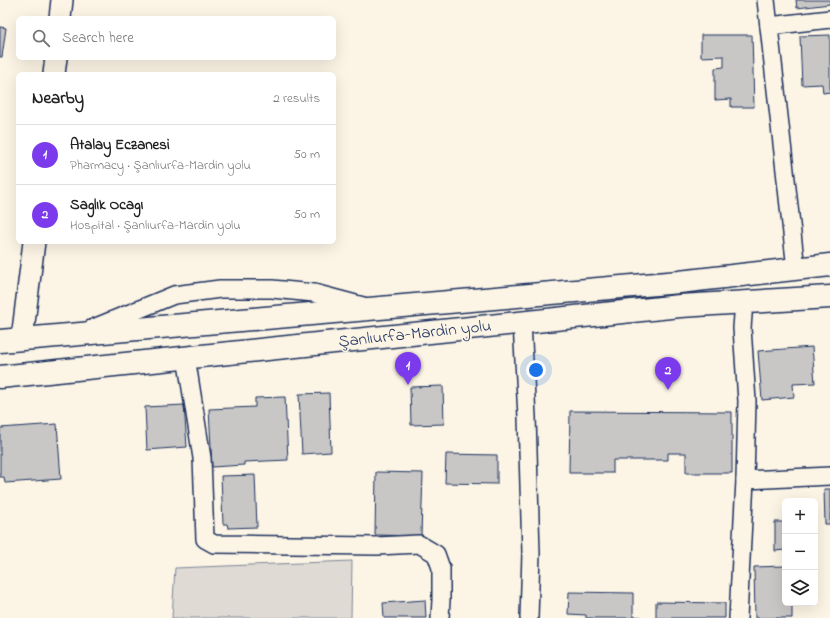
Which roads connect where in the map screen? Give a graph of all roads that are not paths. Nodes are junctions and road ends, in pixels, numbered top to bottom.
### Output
1 (62, 0) edge
2 (766, 0) edge
3 (60, 16) edge
4 (830, 19) edge
5 (769, 26) junction
6 (56, 60) edge
7 (54, 72) edge
8 (34, 244) edge
9 (830, 265) edge
10 (796, 269) junction
11 (830, 297) edge
12 (744, 302) junction
13 (371, 309) junction
14 (522, 323) junction
15 (79, 334) junction
16 (22, 339) junction
17 (0, 341) edge
18 (186, 358) junction
19 (0, 377) edge
20 (830, 476) edge
21 (745, 480) junction
22 (440, 618) edge
23 (529, 618) edge
24 (738, 618) edge

1 - 3 street
2 - 5 street
4 - 5 street
5 - 10 street
6 - 7 street
8 - 16 street
9 - 10 highway
10 - 13 highway
11 - 12 highway, Şanlıurfa-Mardin yolu
12 - 14 highway, Şanlıurfa-Mardin yolu
12 - 21 street
13 - 15 highway
13 - 15 street
14 - 18 highway, Şanlıurfa-Mardin yolu
14 - 23 street
15 - 16 highway
16 - 17 highway
18 - 19 highway, Şanlıurfa-Mardin yolu
18 - 22 street
20 - 21 street
21 - 24 street

